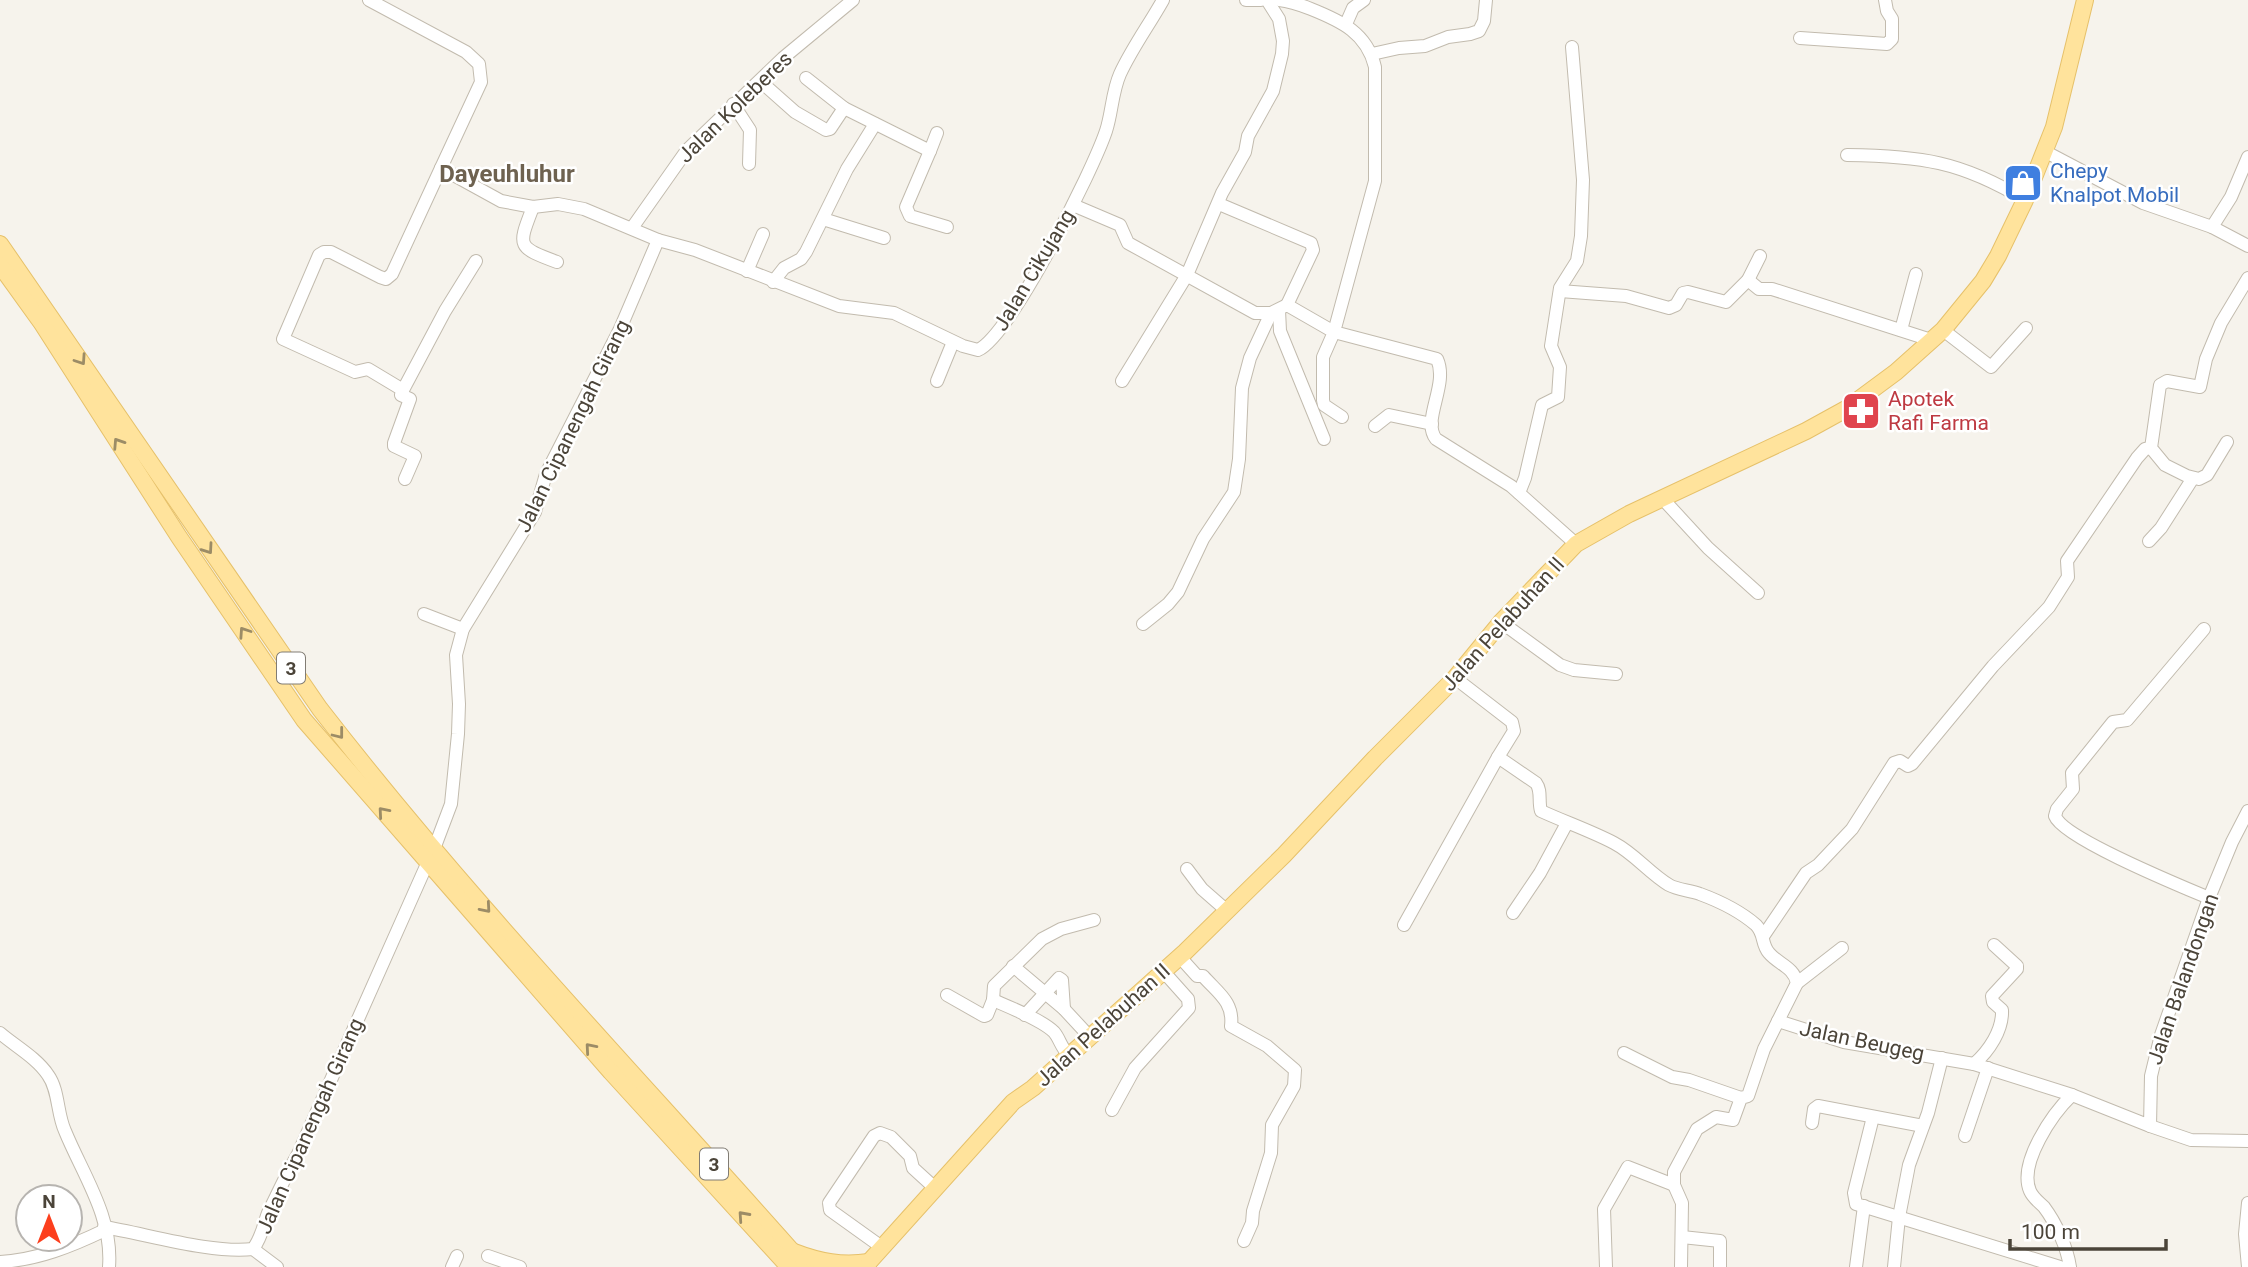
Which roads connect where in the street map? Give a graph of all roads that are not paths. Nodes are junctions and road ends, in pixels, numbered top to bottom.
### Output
1 (369, 0) edge
2 (853, 0) edge
3 (1163, 0) edge
4 (1246, 0) edge
5 (1261, 0) edge
6 (1267, 0) edge
7 (1279, 0) edge
8 (1364, 0) edge
9 (1486, 0) edge
10 (1885, 0) edge
11 (2085, 0) edge
12 (1346, 24) junction
13 (1800, 38) dead end
14 (1572, 47) dead end
15 (1374, 60) junction
16 (806, 78) dead end
17 (760, 81) junction
18 (733, 104) junction
19 (844, 108) junction
20 (875, 124) junction
21 (937, 133) dead end
22 (930, 151) junction
23 (2046, 152) junction
24 (1847, 155) dead end
25 (2248, 157) edge
26 (749, 164) dead end
27 (442, 167) junction
28 (2025, 200) junction
29 (1219, 204) junction
30 (1073, 205) junction
31 (533, 207) junction
32 (823, 219) junction
33 (947, 227) dead end
34 (632, 228) junction
35 (2211, 228) junction
36 (763, 234) dead end
37 (884, 238) dead end
38 (658, 240) junction
39 (0, 244) edge
40 (2248, 246) edge
41 (1760, 256) dead end
42 (476, 261) dead end
43 (557, 262) dead end
44 (6, 265) edge
45 (747, 271) junction
46 (1916, 274) dead end
47 (1187, 275) junction
48 (2248, 278) edge
49 (1748, 280) junction
50 (773, 282) junction
51 (1559, 291) junction
52 (1279, 309) junction
53 (2026, 328) dead end
54 (1901, 330) junction
55 (1334, 332) junction
56 (1937, 335) junction
57 (953, 342) junction
58 (937, 381) dead end
59 (1122, 381) dead end
60 (403, 390) junction
61 (1342, 417) dead end
62 (1432, 424) junction
63 (1376, 426) dead end
64 (1324, 439) dead end
65 (2227, 442) dead end
66 (2151, 448) junction
67 (2193, 478) junction
68 (405, 479) dead end
69 (1519, 493) junction
70 (1662, 498) junction
71 (2149, 541) dead end
72 (1576, 544) junction
73 (1758, 593) dead end
74 (424, 614) dead end
75 (1501, 622) junction
76 (1143, 624) dead end
77 (463, 629) junction
78 (2204, 629) dead end
79 (1616, 674) dead end
80 (1455, 678) junction
81 (1498, 757) junction
82 (2248, 811) edge
83 (1567, 823) junction
84 (431, 856) junction
85 (1187, 869) dead end
86 (2209, 898) junction
87 (1226, 910) junction
88 (1513, 913) dead end
89 (1094, 920) dead end
90 (1404, 926) dead end
91 (1764, 935) junction
92 (1994, 945) dead end
93 (1842, 948) dead end
94 (1179, 956) junction
95 (1013, 965) junction
96 (1163, 971) junction
97 (1797, 983) junction
98 (1045, 994) junction
99 (947, 995) dead end
100 (993, 1000) junction
101 (1064, 1009) junction
102 (1026, 1015) junction
103 (1777, 1021) junction
104 (0, 1032) edge
105 (1089, 1036) junction
106 (1624, 1053) dead end
107 (1069, 1055) junction
108 (1942, 1058) junction
109 (1974, 1064) junction
110 (1988, 1068) junction
111 (2072, 1095) junction
112 (1741, 1098) junction
113 (1112, 1110) dead end
114 (1872, 1117) junction
115 (1812, 1123) dead end
116 (1923, 1126) junction
117 (2150, 1126) junction
118 (1965, 1136) dead end
119 (2248, 1141) edge
120 (1674, 1185) junction
121 (936, 1189) junction
122 (2248, 1203) edge
123 (1864, 1206) junction
124 (1899, 1217) junction
125 (105, 1228) junction
126 (1682, 1237) junction
127 (1244, 1241) dead end
128 (883, 1248) junction
129 (253, 1249) junction
130 (488, 1256) dead end
131 (0, 1262) edge
132 (788, 1262) edge
133 (869, 1264) edge
134 (109, 1267) edge
135 (277, 1267) edge
136 (520, 1267) edge
137 (806, 1267) edge
138 (1606, 1267) edge
139 (1681, 1267) edge
140 (1720, 1267) edge
141 (1856, 1267) edge
142 (1894, 1267) edge
143 (2060, 1267) edge
144 (2070, 1267) edge
145 (2248, 1267) edge

1 - 27 street
2 - 17 street, Jalan Koleberes
3 - 30 street, Jalan Cikujang
4 - 5 street
6 - 29 street
7 - 12 street
8 - 12 street
9 - 15 street
10 - 13 street
11 - 23 main road, Jalan Pelabuhan II
12 - 15 street
14 - 51 street
15 - 55 street
16 - 19 street
17 - 18 street, Jalan Koleberes
17 - 19 street
18 - 26 street
18 - 34 street, Jalan Koleberes
19 - 20 street
20 - 22 street
20 - 32 street
21 - 22 street
22 - 33 street
23 - 28 main road, Jalan Pelabuhan II
23 - 35 street
24 - 28 street
25 - 35 street
27 - 31 street, Jalan Cikujang
27 - 60 street
28 - 56 main road, Jalan Pelabuhan II
29 - 47 street
29 - 52 street
30 - 47 street
30 - 57 street, Jalan Cikujang
31 - 34 street, Jalan Cikujang
31 - 43 street
32 - 37 street
32 - 50 street
34 - 38 street, Jalan Cikujang
35 - 40 street
36 - 45 street
38 - 45 street, Jalan Cikujang
38 - 77 street, Jalan Cipanengah Girang
39 - 44 main road, 3
41 - 49 street
42 - 60 street
44 - 84 main road, 3
45 - 50 street, Jalan Cikujang
46 - 54 street
47 - 52 street
47 - 59 street
48 - 66 street
49 - 51 street
49 - 54 street
50 - 57 street, Jalan Cikujang
51 - 69 street
52 - 55 street
52 - 64 street
52 - 76 street
53 - 56 street
54 - 56 street
55 - 61 street
55 - 62 street
56 - 70 main road, Jalan Pelabuhan II
57 - 58 street
60 - 68 street
62 - 63 street
62 - 69 street
65 - 67 street
66 - 67 street
66 - 91 street
67 - 71 street
69 - 72 street
70 - 72 main road, Jalan Pelabuhan II
70 - 73 street
72 - 75 main road, Jalan Pelabuhan II
74 - 77 street
75 - 79 street
75 - 80 main road, Jalan Pelabuhan II
77 - 84 street, Jalan Cipanengah Girang
78 - 86 street
80 - 81 street
80 - 87 main road, Jalan Pelabuhan II
81 - 83 street
81 - 90 street
82 - 86 street, Jalan Balandongan
83 - 88 street
83 - 91 street
84 - 129 street, Jalan Cipanengah Girang
84 - 132 main road, 3
85 - 87 street
86 - 117 street, Jalan Balandongan
87 - 94 main road, Jalan Pelabuhan II
89 - 95 street
91 - 97 street
92 - 109 street
93 - 97 street
94 - 96 main road, Jalan Pelabuhan II
94 - 127 street
95 - 98 street
95 - 100 street
96 - 105 main road, Jalan Pelabuhan II
96 - 113 street
97 - 103 street, Jalan Beugeg
98 - 101 street
98 - 101 street
98 - 102 street
99 - 100 street
100 - 102 street
101 - 105 street
102 - 107 street
103 - 108 street, Jalan Beugeg
103 - 112 street
104 - 125 street
105 - 107 main road, Jalan Pelabuhan II
106 - 112 street
107 - 121 main road, Jalan Pelabuhan II
108 - 109 street, Jalan Beugeg
108 - 116 street
109 - 110 street, Jalan Beugeg
110 - 111 street, Jalan Beugeg
110 - 118 street
111 - 117 street
111 - 144 street
112 - 120 street
114 - 115 street
114 - 116 street
114 - 123 street
116 - 124 street
117 - 119 street
120 - 126 street
120 - 138 street
121 - 128 main road, Jalan Pelabuhan II
121 - 128 street
122 - 145 street
123 - 124 street
123 - 141 street
124 - 142 street
124 - 143 street
125 - 129 street, Jalan Cipanengah Girang
125 - 131 street
125 - 134 street
126 - 139 street
126 - 140 street
128 - 133 main road, Jalan Pelabuhan II
129 - 135 street
130 - 136 street
132 - 133 main road
132 - 137 main road, 3

